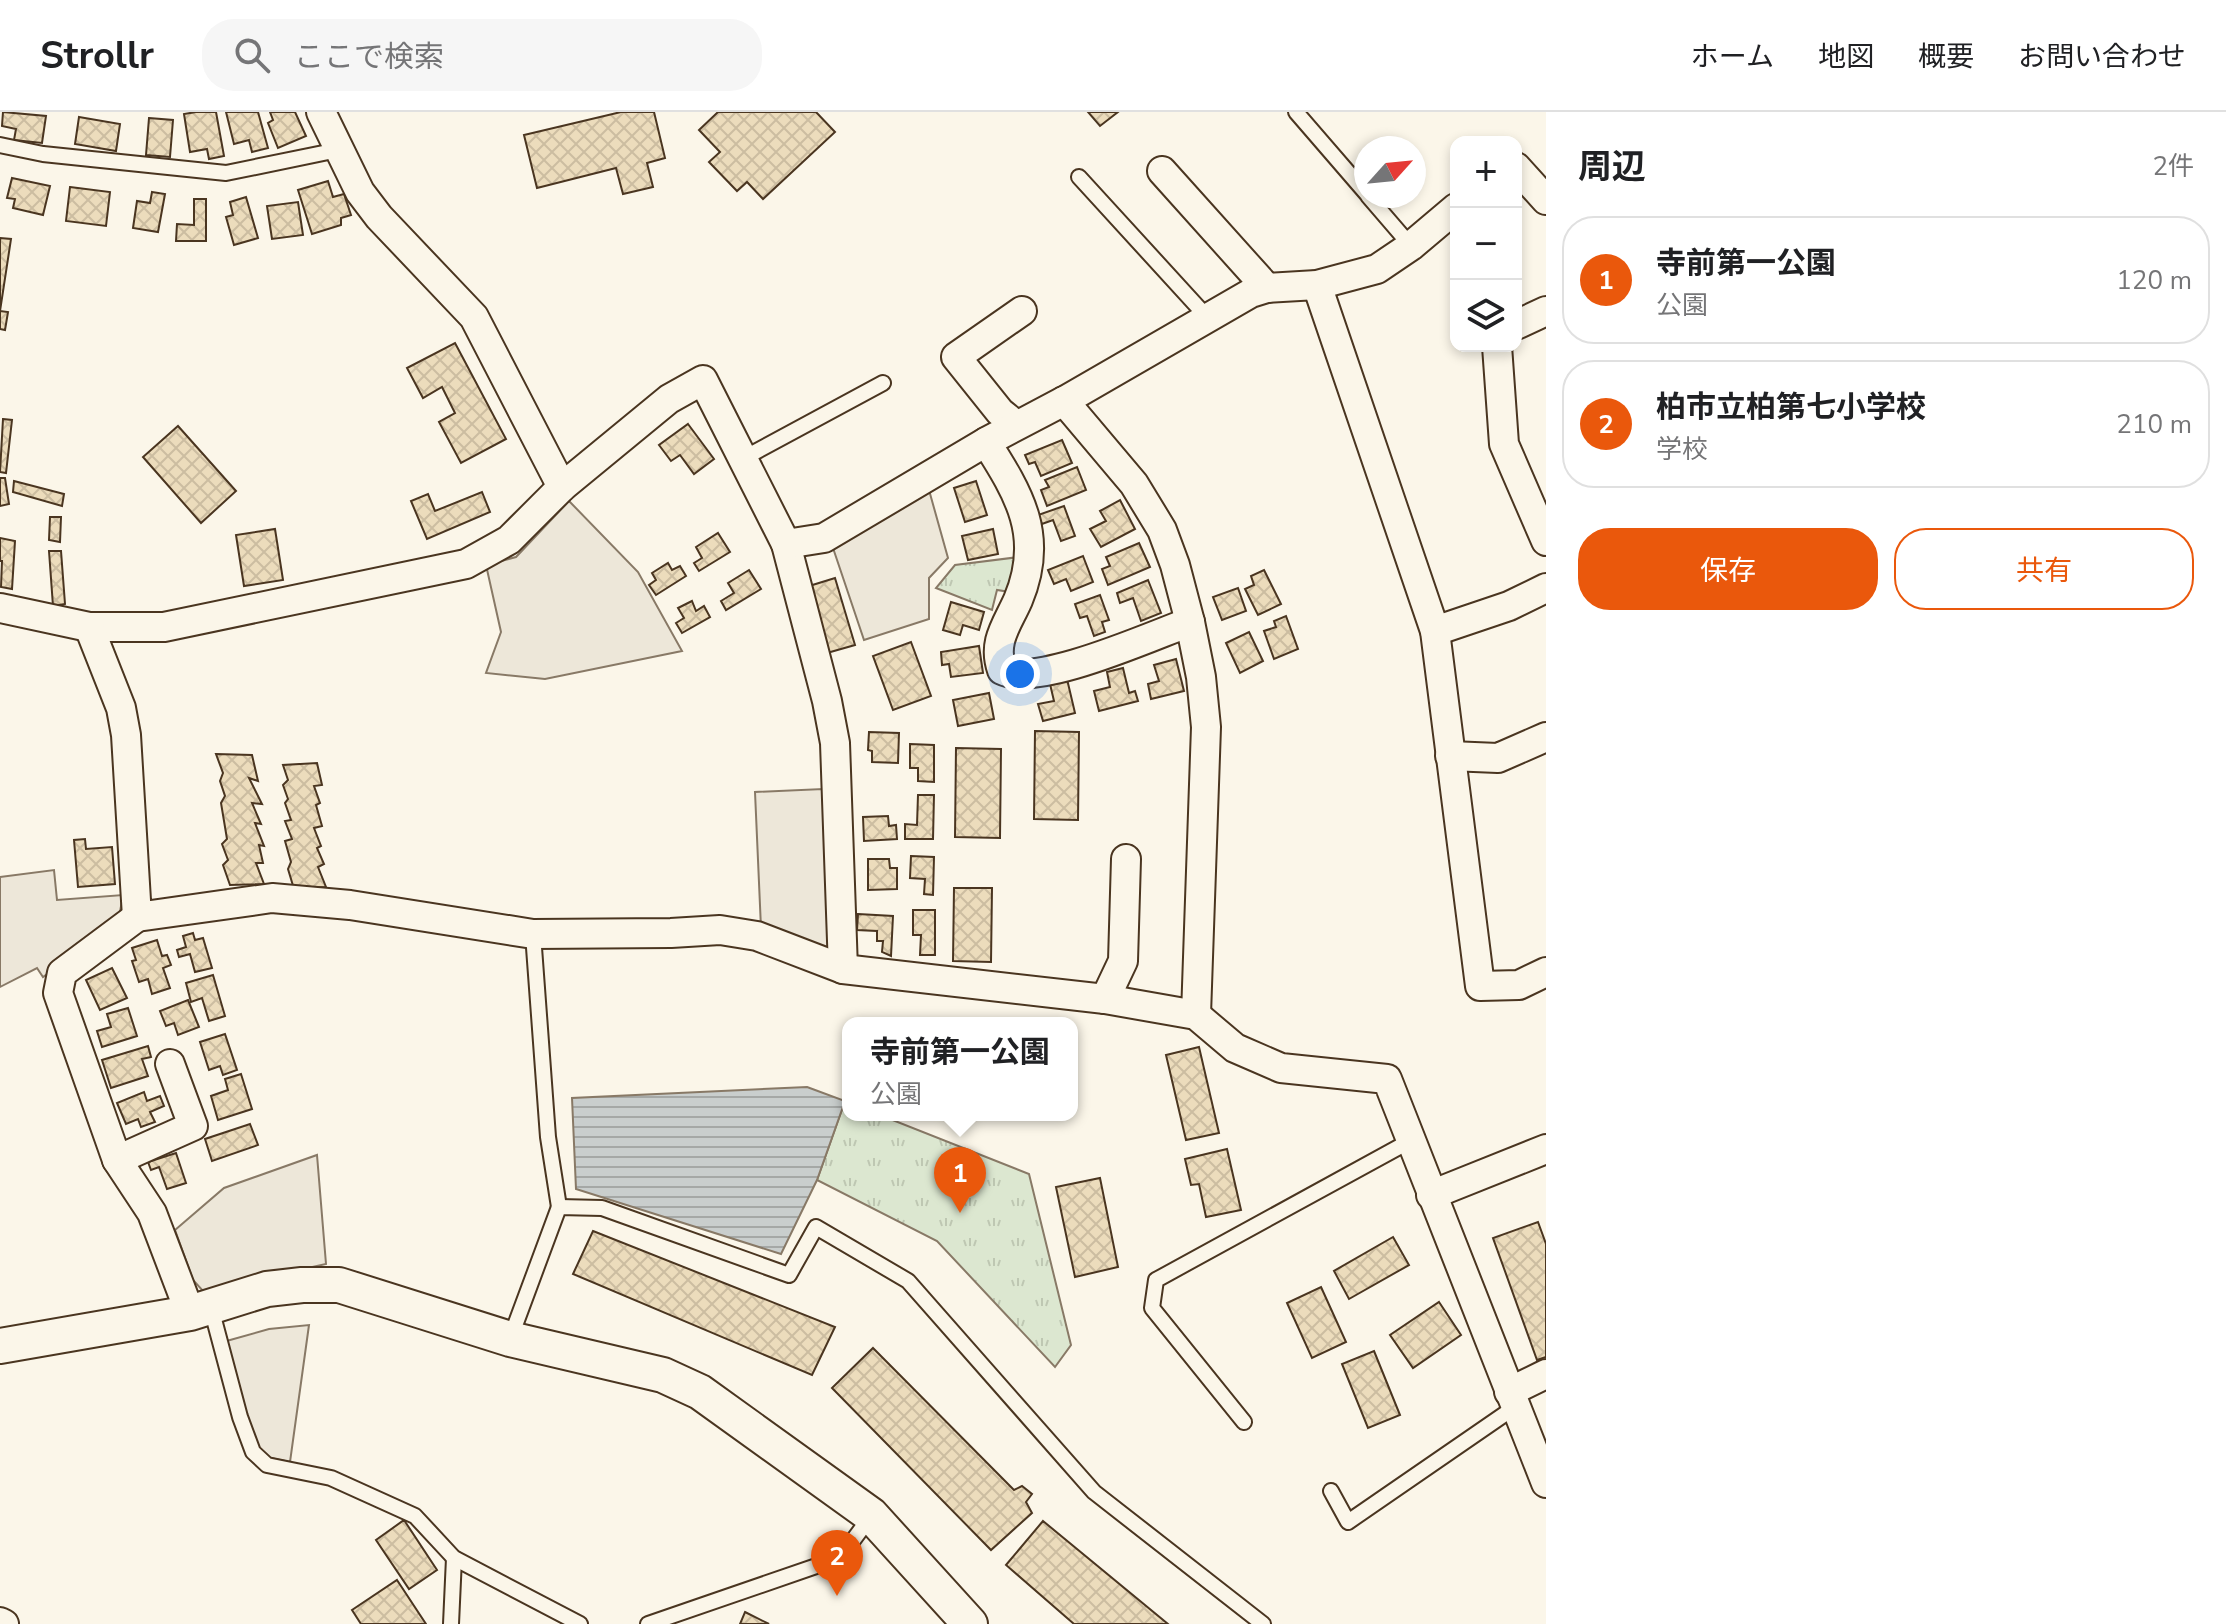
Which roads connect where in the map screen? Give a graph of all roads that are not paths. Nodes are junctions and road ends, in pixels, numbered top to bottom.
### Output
1 (321, 112) edge
2 (1296, 112) edge
3 (0, 145) edge
4 (338, 150) junction
5 (1162, 171) dead end
6 (1522, 174) edge
7 (1079, 177) dead end
8 (1354, 180) edge
9 (1546, 200) edge
10 (1378, 208) edge
11 (1450, 213) edge
12 (1411, 246) junction
13 (1317, 285) junction
14 (1267, 288) junction
15 (1022, 311) dead end
16 (1546, 311) edge
17 (1207, 317) junction
18 (1522, 322) edge
19 (1497, 352) edge
20 (883, 383) dead end
21 (1064, 401) junction
22 (1016, 425) junction
23 (986, 442) junction
24 (744, 458) junction
25 (562, 487) junction
26 (1546, 541) edge
27 (786, 544) junction
28 (1546, 588) edge
29 (0, 608) edge
30 (1190, 622) junction
31 (89, 627) junction
32 (1435, 631) junction
33 (1546, 737) edge
34 (1450, 756) junction
35 (1126, 859) dead end
36 (137, 917) junction
37 (533, 934) junction
38 (843, 969) junction
39 (1546, 972) edge
40 (1105, 999) junction
41 (1196, 1015) junction
42 (170, 1064) dead end
43 (1410, 1141) junction
44 (1546, 1149) edge
45 (117, 1160) junction
46 (1431, 1195) junction
47 (559, 1207) junction
48 (201, 1309) junction
49 (510, 1339) junction
50 (0, 1346) edge
51 (1546, 1374) edge
52 (1512, 1400) junction
53 (1244, 1422) dead end
54 (1546, 1483) edge
55 (1331, 1491) dead end
56 (871, 1515) junction
57 (454, 1558) junction
58 (451, 1624) edge
59 (580, 1624) edge
60 (648, 1624) edge
61 (970, 1624) edge
62 (1263, 1624) edge

1 - 4 street
2 - 8 lane
3 - 4 lane
4 - 25 street
5 - 14 street
6 - 9 street
7 - 17 lane
10 - 12 lane
11 - 12 street
12 - 13 street
13 - 14 street
13 - 32 street
14 - 17 street
15 - 22 street
16 - 18 street
17 - 21 street
19 - 26 street
20 - 24 lane
21 - 22 street
21 - 30 street
22 - 23 street
23 - 27 street
23 - 30 street
24 - 25 street
24 - 27 street
25 - 31 street
27 - 38 street
28 - 32 street
29 - 31 street
30 - 41 street
31 - 36 street
32 - 34 street
33 - 34 street
34 - 39 street
35 - 40 street
36 - 37 street
36 - 45 street
37 - 38 street
37 - 47 lane
38 - 40 street
40 - 41 street
41 - 43 street
42 - 45 street
43 - 46 street
43 - 53 lane
44 - 46 street
45 - 48 street
46 - 52 street
47 - 49 lane
47 - 62 lane
48 - 49 street
48 - 50 street
48 - 57 lane
49 - 56 street
51 - 52 street
52 - 54 street
52 - 55 lane
56 - 60 lane
56 - 61 street
57 - 58 lane
57 - 59 lane

